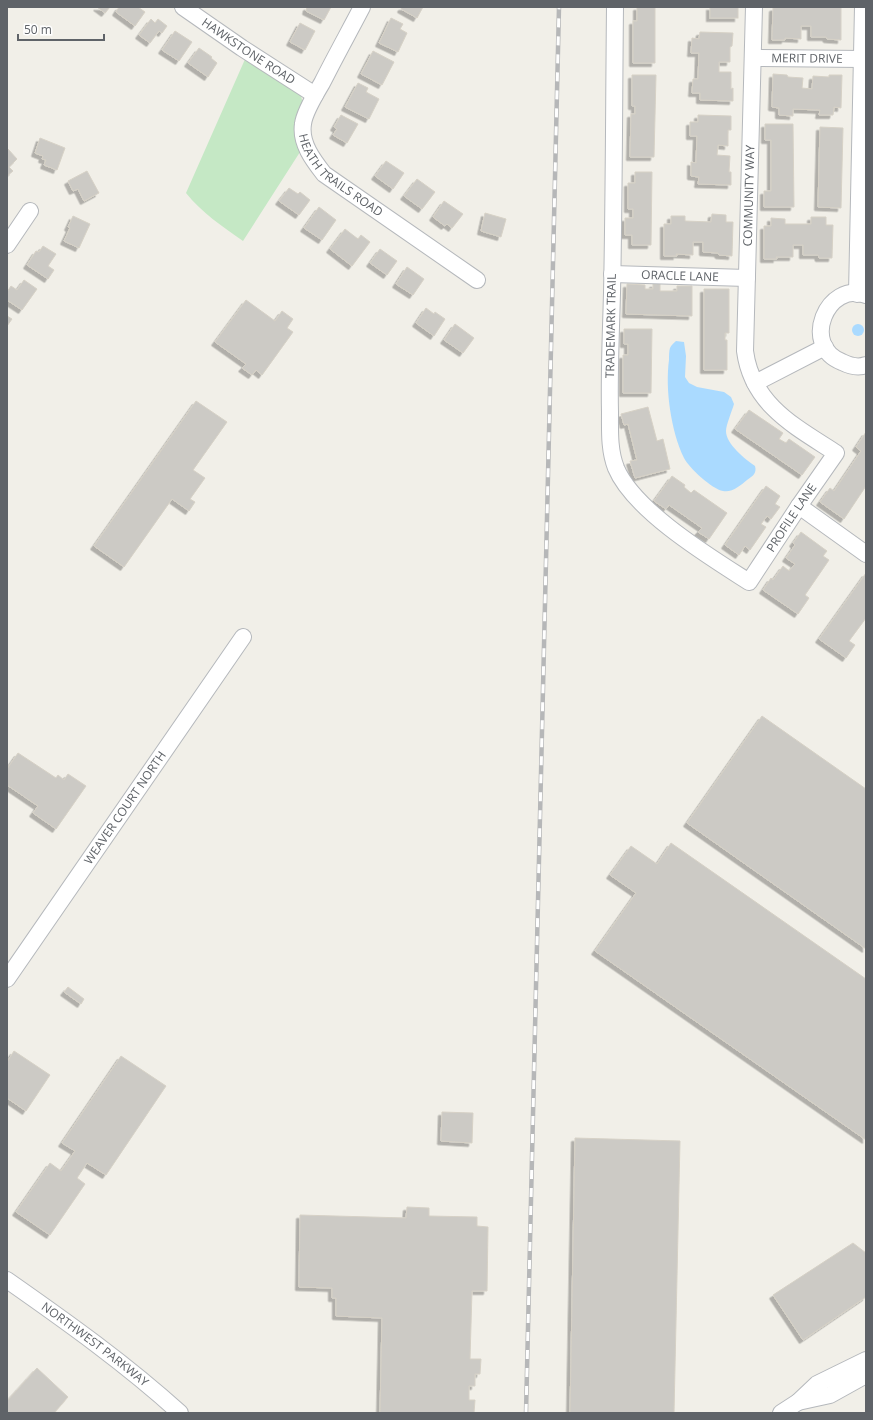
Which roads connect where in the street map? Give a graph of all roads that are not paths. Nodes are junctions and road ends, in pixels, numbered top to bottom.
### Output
1 (183, 7) edge
2 (362, 7) edge
3 (615, 7) edge
4 (754, 7) edge
5 (863, 7) edge
6 (752, 58) junction
7 (862, 60) junction
8 (315, 95) junction
9 (30, 211) dead end
10 (7, 245) edge
11 (612, 274) junction
12 (747, 278) junction
13 (477, 280) dead end
14 (862, 295) edge
15 (825, 347) junction
16 (866, 365) edge
17 (755, 383) junction
18 (836, 453) joint
19 (799, 506) junction
20 (866, 554) edge
21 (749, 582) joint
22 (243, 637) dead end
23 (7, 978) edge
24 (7, 1280) edge
25 (866, 1360) edge
26 (866, 1375) edge
27 (798, 1402) junction
28 (180, 1413) edge
29 (781, 1413) edge

1 - 8 street, HAWKSTONE ROAD
2 - 8 street, HEATH TRAILS ROAD
3 - 11 street, TRADEMARK TRAIL
4 - 6 street, COMMUNITY WAY
5 - 7 street
6 - 7 street, MERIT DRIVE
6 - 12 street, COMMUNITY WAY
7 - 14 street
8 - 13 street, HEATH TRAILS ROAD
9 - 10 street
11 - 12 street, ORACLE LANE
11 - 21 street, TRADEMARK TRAIL
12 - 17 street, COMMUNITY WAY
14 - 15 street
15 - 16 street
15 - 17 street
17 - 18 street, COMMUNITY WAY
18 - 19 street, PROFILE LANE
19 - 20 street
19 - 21 street, PROFILE LANE
22 - 23 street, WEAVER COURT NORTH
24 - 28 street, NORTHWEST PARKWAY
25 - 27 street
26 - 27 street
27 - 29 street

